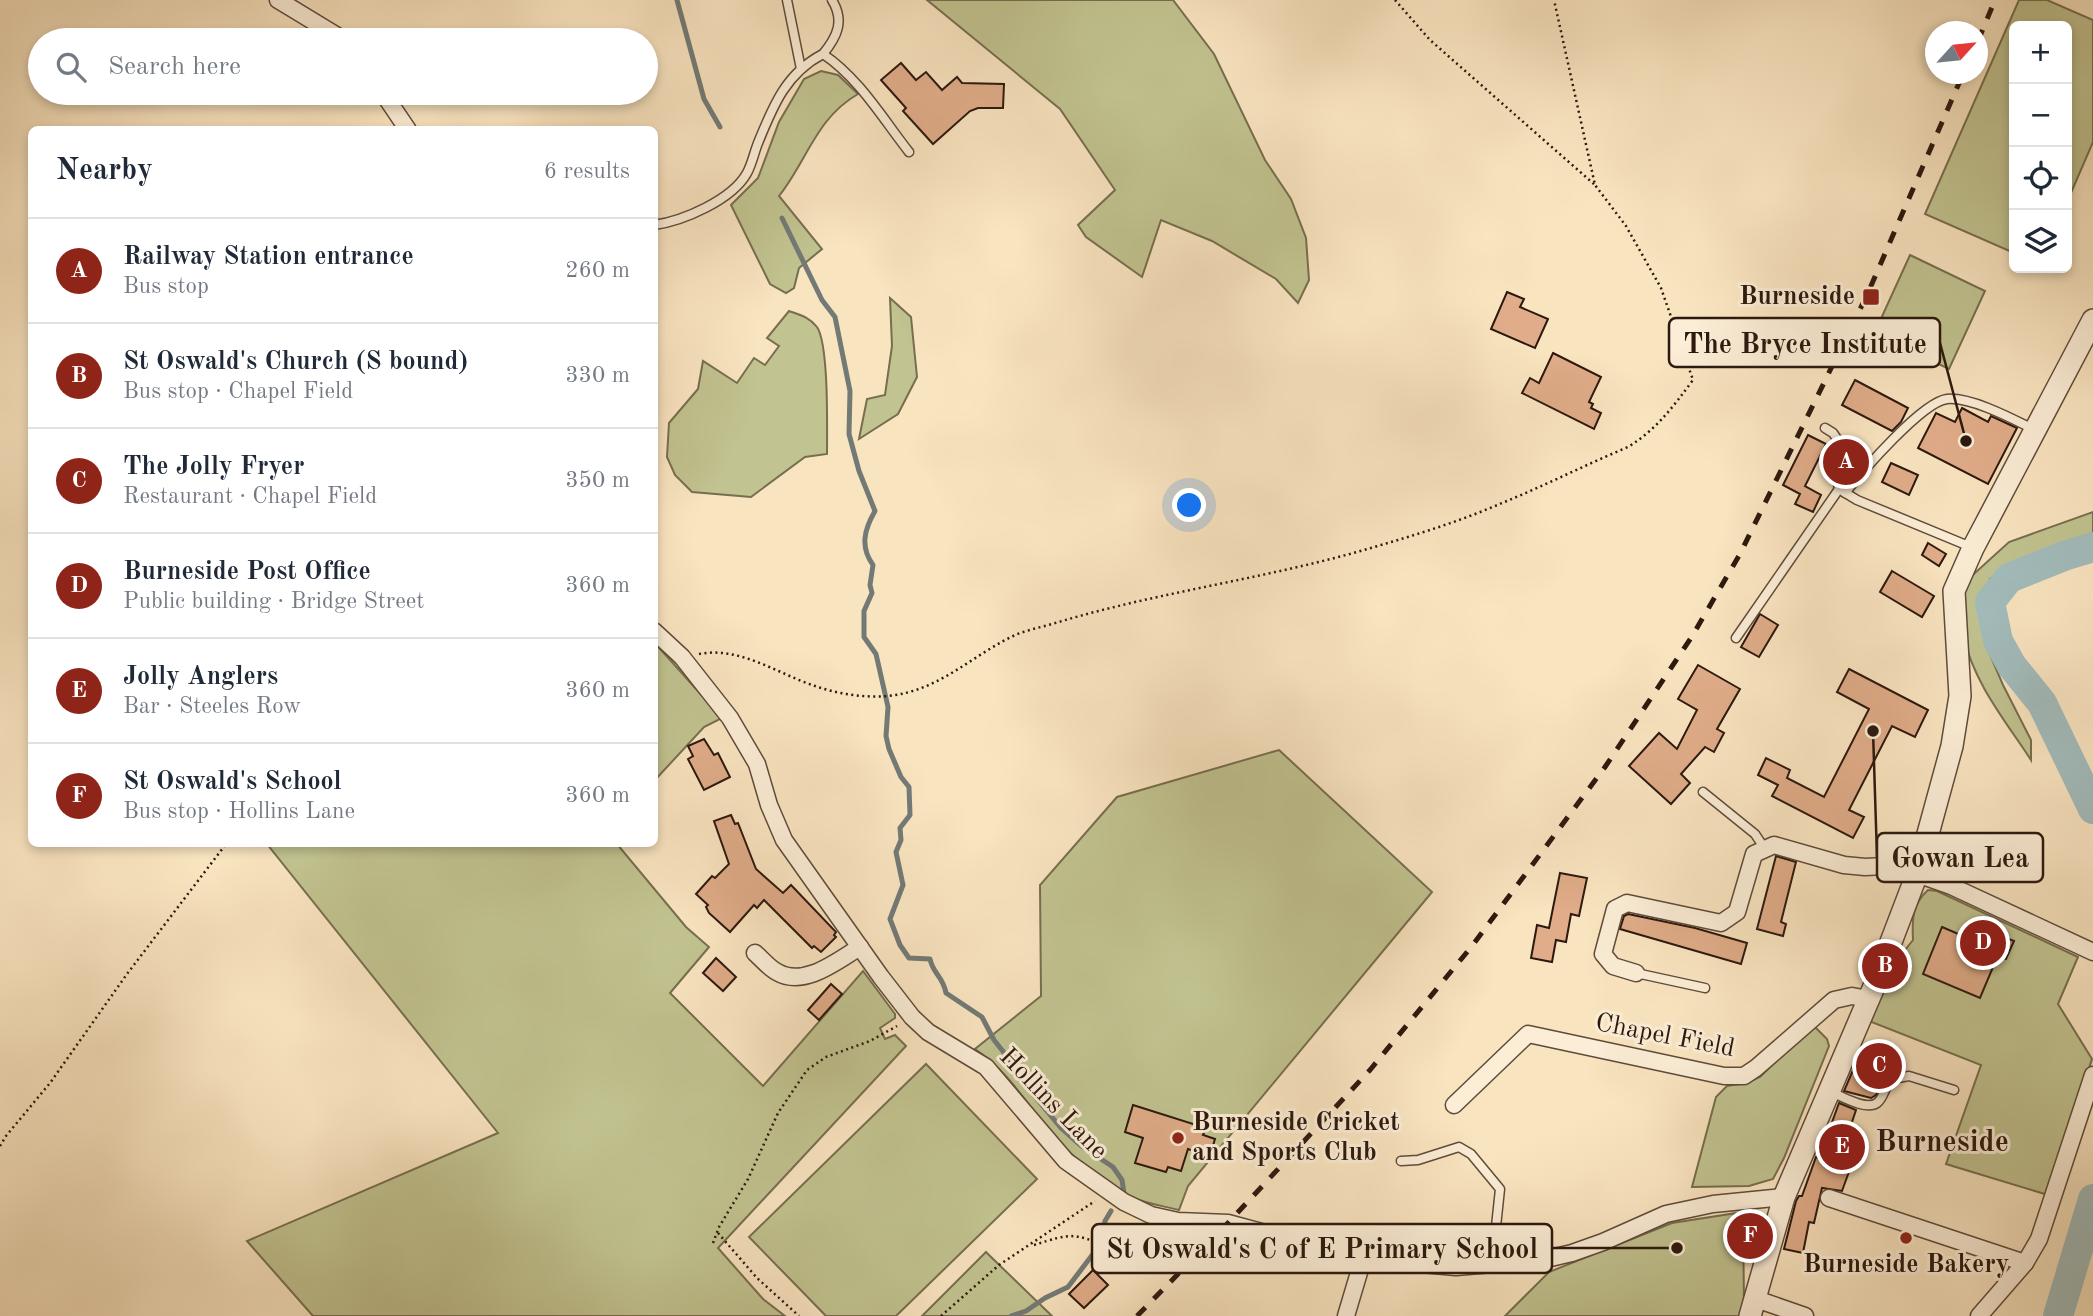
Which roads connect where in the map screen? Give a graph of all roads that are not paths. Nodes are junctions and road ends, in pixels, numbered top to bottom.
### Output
1 (278, 0) edge
2 (786, 0) edge
3 (832, 0) edge
4 (324, 28) edge
5 (823, 54) junction
6 (801, 69) junction
7 (391, 105) edge
8 (405, 126) edge
9 (909, 152) dead end
10 (658, 225) edge
11 (2093, 320) edge
12 (1825, 428) dead end
13 (2035, 430) junction
14 (1842, 491) junction
15 (1973, 548) junction
16 (658, 635) edge
17 (1736, 638) dead end
18 (1703, 792) dead end
19 (1765, 849) junction
20 (1917, 874) junction
21 (860, 947) junction
22 (2093, 952) edge
23 (755, 953) dead end
24 (1636, 973) joint
25 (1705, 988) dead end
26 (1868, 999) junction
27 (2093, 1075) edge
28 (1954, 1090) dead end
29 (1829, 1091) junction
30 (1454, 1105) dead end
31 (1401, 1161) dead end
32 (1784, 1198) junction
33 (1829, 1198) dead end
34 (1363, 1259) junction
35 (2025, 1263) junction
36 (1492, 1264) junction
37 (1753, 1308) edge
38 (1346, 1316) edge
39 (1805, 1316) edge
40 (1979, 1316) edge

1 - 4 street
2 - 6 lane
3 - 5 lane
5 - 6 lane
5 - 9 lane
6 - 10 lane
7 - 8 street
11 - 13 street
12 - 14 lane
13 - 14 lane
13 - 15 street
14 - 15 lane
14 - 17 lane
15 - 20 street
16 - 21 street, Hollins Lane
18 - 19 lane
19 - 20 street
19 - 24 street
20 - 22 street
20 - 26 street
21 - 23 street
21 - 34 street, Hollins Lane
24 - 25 lane
26 - 29 street
26 - 30 street, Chapel Field
27 - 35 street
28 - 29 lane
29 - 32 street
31 - 36 lane
32 - 36 street, Hollins Lane
32 - 37 street
33 - 35 street
34 - 36 street, Hollins Lane
34 - 38 street
35 - 40 street
37 - 39 street

